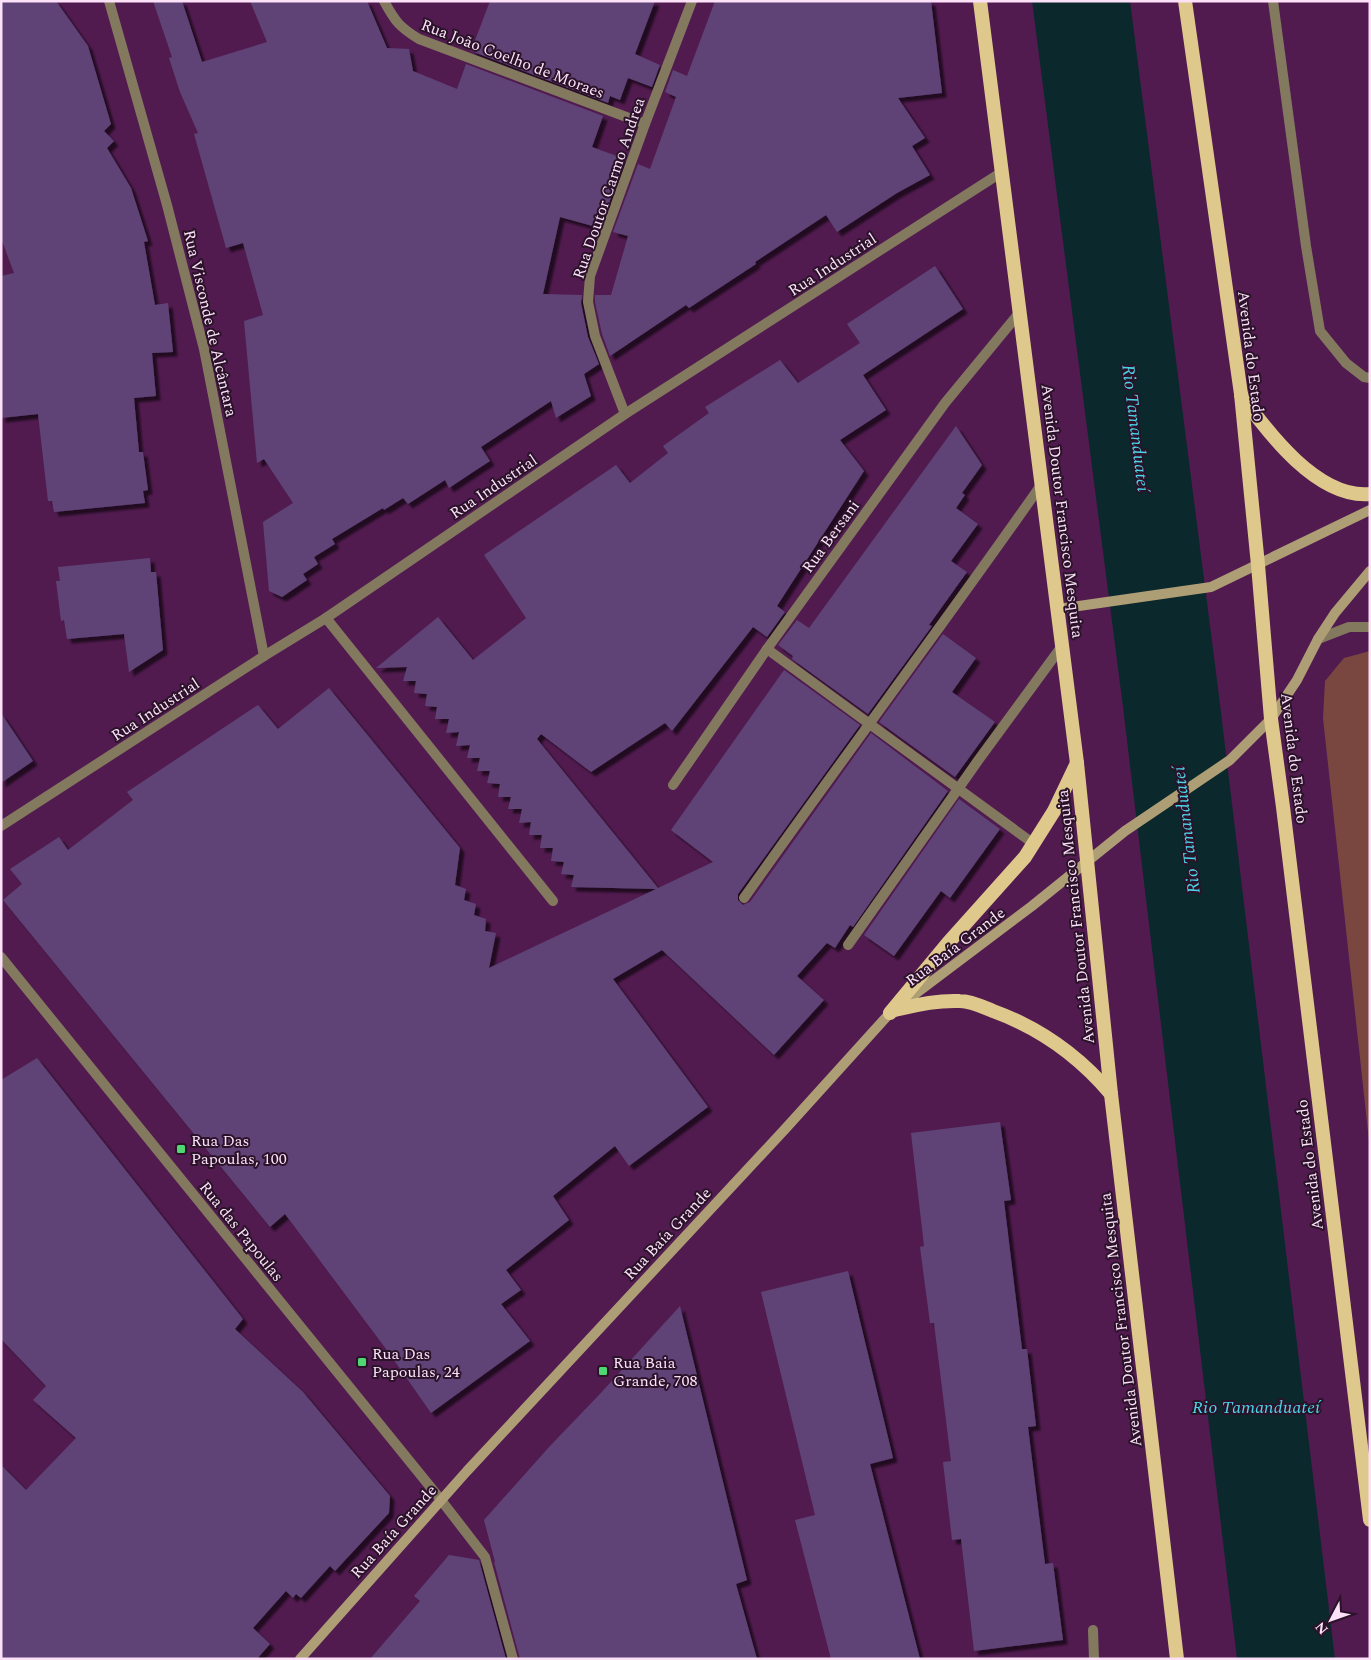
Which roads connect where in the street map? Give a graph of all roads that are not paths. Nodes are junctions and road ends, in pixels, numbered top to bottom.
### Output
1 (110, 1) edge
2 (384, 1) edge
3 (692, 1) edge
4 (980, 1) edge
5 (1185, 1) edge
6 (1273, 1) edge
7 (645, 124) junction
8 (1002, 172) junction
9 (1020, 312) junction
10 (1370, 378) edge
11 (1240, 394) junction
12 (625, 414) junction
13 (1041, 485) junction
14 (1370, 494) edge
15 (1370, 510) edge
16 (1258, 565) junction
17 (1370, 570) edge
18 (1058, 609) junction
19 (326, 618) junction
20 (1370, 627) edge
21 (1318, 639) junction
22 (1062, 646) junction
23 (767, 649) junction
24 (264, 656) junction
25 (1271, 719) junction
26 (870, 723) junction
27 (1077, 763) junction
28 (673, 785) dead end
29 (959, 788) junction
30 (1, 826) edge
31 (1034, 844) junction
32 (1087, 860) junction
33 (744, 898) dead end
34 (553, 901) dead end
35 (848, 945) dead end
36 (1, 957) edge
37 (892, 1012) junction
38 (1112, 1094) junction
39 (440, 1500) junction
40 (1370, 1520) edge
41 (1093, 1630) dead end
42 (300, 1659) edge
43 (513, 1659) edge
44 (1094, 1659) edge
45 (1177, 1659) edge

1 - 24 street, Rua Visconde de Alcântara
2 - 7 street, Rua João Coelho de Moraes
3 - 7 street, Rua Doutor Carmo Andrea
4 - 8 highway, Avenida Doutor Francisco Mesquita
5 - 11 highway, Avenida do Estado
6 - 10 street
7 - 12 street, Rua Doutor Carmo Andrea
8 - 9 highway, Avenida Doutor Francisco Mesquita
8 - 12 street, Rua Industrial
9 - 13 highway, Avenida Doutor Francisco Mesquita
9 - 23 street, Rua Bersani
11 - 14 highway
11 - 16 highway, Avenida do Estado
12 - 19 street, Rua Industrial
13 - 18 highway, Avenida Doutor Francisco Mesquita
13 - 26 street
15 - 16 main road
16 - 18 main road
16 - 25 highway, Avenida do Estado
17 - 21 main road, Rua Baía Grande
18 - 22 highway, Avenida Doutor Francisco Mesquita
19 - 24 street, Rua Industrial
19 - 34 street
20 - 21 street
21 - 25 main road, Rua Baía Grande
22 - 27 highway, Avenida Doutor Francisco Mesquita
22 - 29 street
23 - 26 street
23 - 28 street, Rua Bersani
24 - 30 street, Rua Industrial
25 - 32 main road, Rua Baía Grande
25 - 40 highway, Avenida do Estado
26 - 29 street
26 - 33 street
27 - 31 highway
27 - 32 highway, Avenida Doutor Francisco Mesquita
29 - 31 street
29 - 35 street
31 - 37 highway
32 - 37 main road, Rua Baía Grande
32 - 38 highway, Avenida Doutor Francisco Mesquita
36 - 39 street, Rua das Papoulas
37 - 38 highway
37 - 39 main road, Rua Baía Grande
38 - 45 highway, Avenida Doutor Francisco Mesquita
39 - 42 main road, Rua Baía Grande
39 - 43 street, Rua das Papoulas
41 - 44 street

